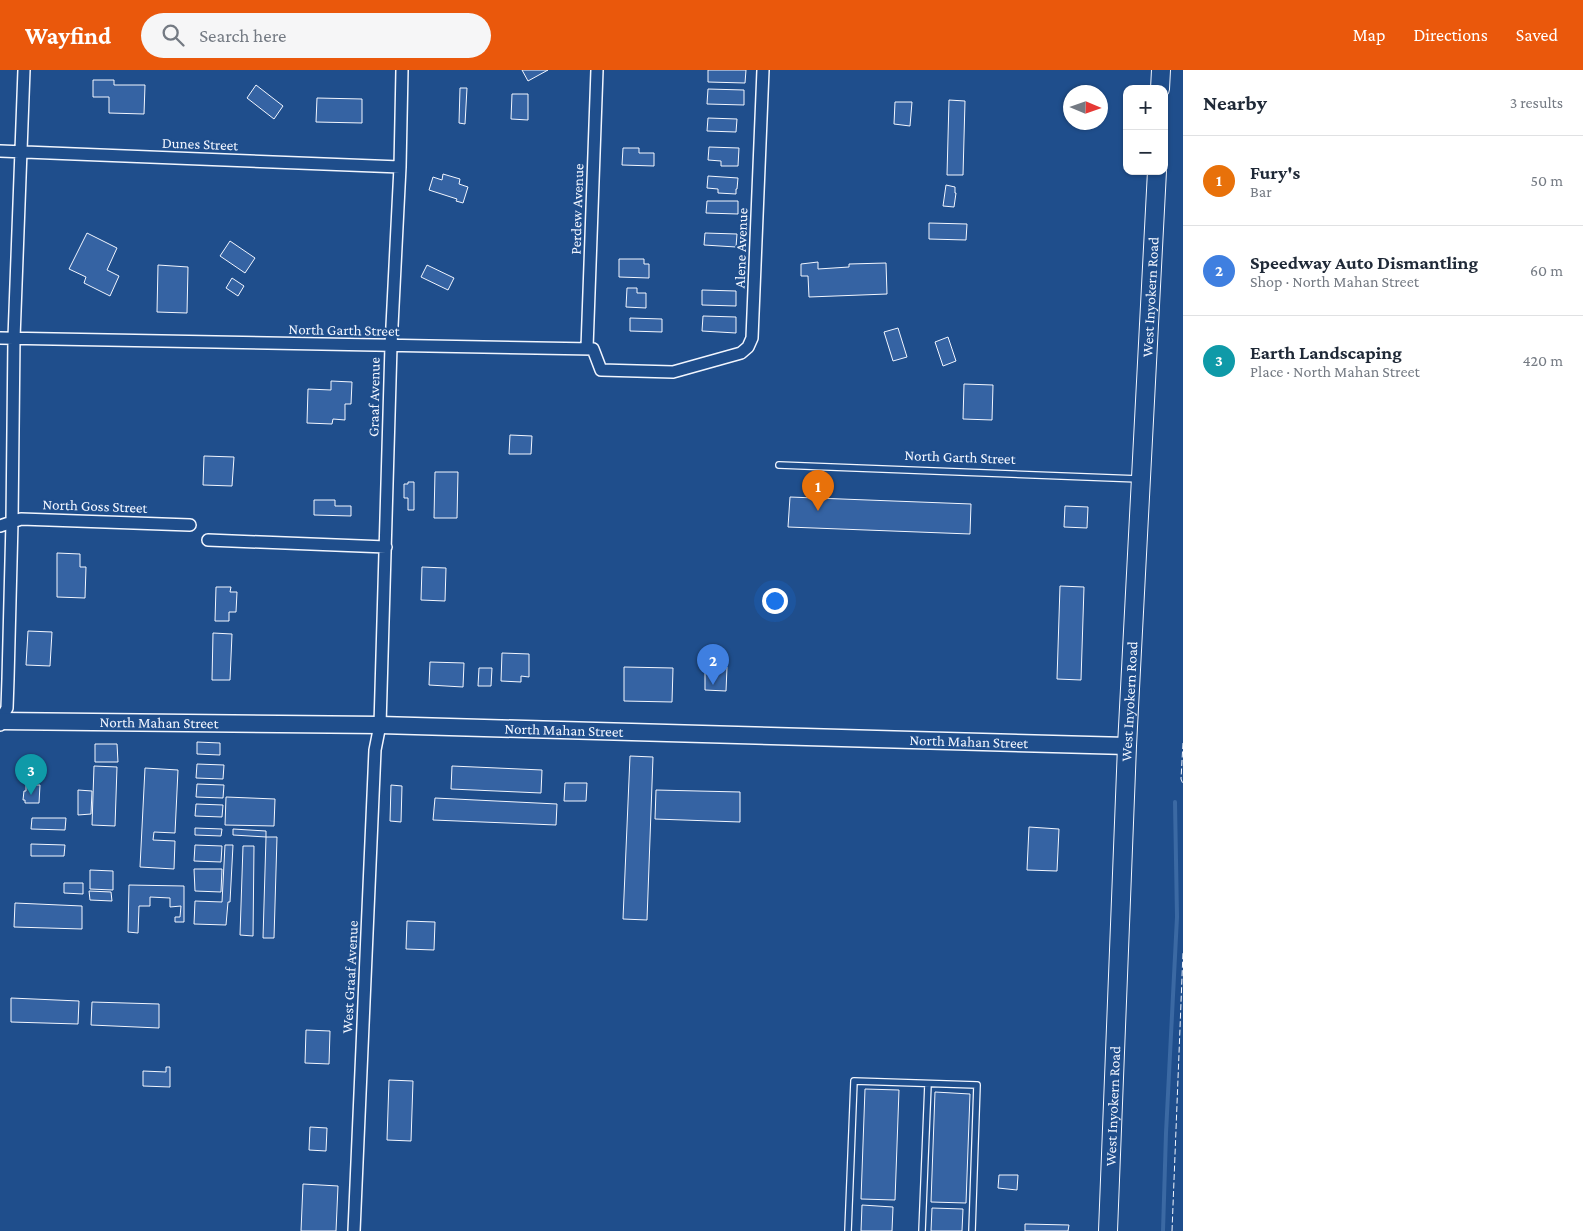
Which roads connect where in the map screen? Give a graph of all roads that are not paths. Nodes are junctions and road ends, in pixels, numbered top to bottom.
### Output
1 (24, 70) edge
2 (402, 70) edge
3 (597, 70) edge
4 (763, 70) edge
5 (1161, 70) edge
6 (1160, 85) edge
7 (0, 151) edge
8 (21, 152) junction
9 (400, 168) junction
10 (1156, 175) edge
11 (0, 338) edge
12 (14, 338) junction
13 (391, 346) junction
14 (587, 348) junction
15 (779, 465) dead end
16 (1140, 479) junction
17 (12, 522) junction
18 (190, 525) dead end
19 (0, 526) edge
20 (208, 540) dead end
21 (386, 547) junction
22 (0, 721) edge
23 (0, 725) edge
24 (380, 725) junction
25 (1127, 746) junction
26 (928, 1084) junction
27 (354, 1231) edge
28 (848, 1231) edge
29 (922, 1231) edge
30 (972, 1231) edge
31 (1108, 1231) edge

1 - 8 street
2 - 9 street, Graaf Avenue
3 - 14 street, Perdew Avenue
4 - 14 street, Alene Avenue
5 - 6 main road
7 - 8 street, Dunes Street
8 - 9 street, Dunes Street
8 - 12 street
9 - 13 street, Graaf Avenue
10 - 16 main road, West Inyokern Road
11 - 12 street, North Garth Street
12 - 13 street, North Garth Street
12 - 17 street
13 - 14 street, North Garth Street
13 - 21 street, Graaf Avenue
15 - 16 lane, North Garth Street
16 - 25 main road, West Inyokern Road
17 - 18 street, North Goss Street
17 - 19 street, North Goss Street
17 - 22 street
20 - 21 street
21 - 24 street, Graaf Avenue
22 - 23 street
22 - 24 street, North Mahan Street
24 - 25 street, North Mahan Street
24 - 27 street, West Graaf Avenue
25 - 31 main road, West Inyokern Road
26 - 28 lane
26 - 29 lane
26 - 30 lane

